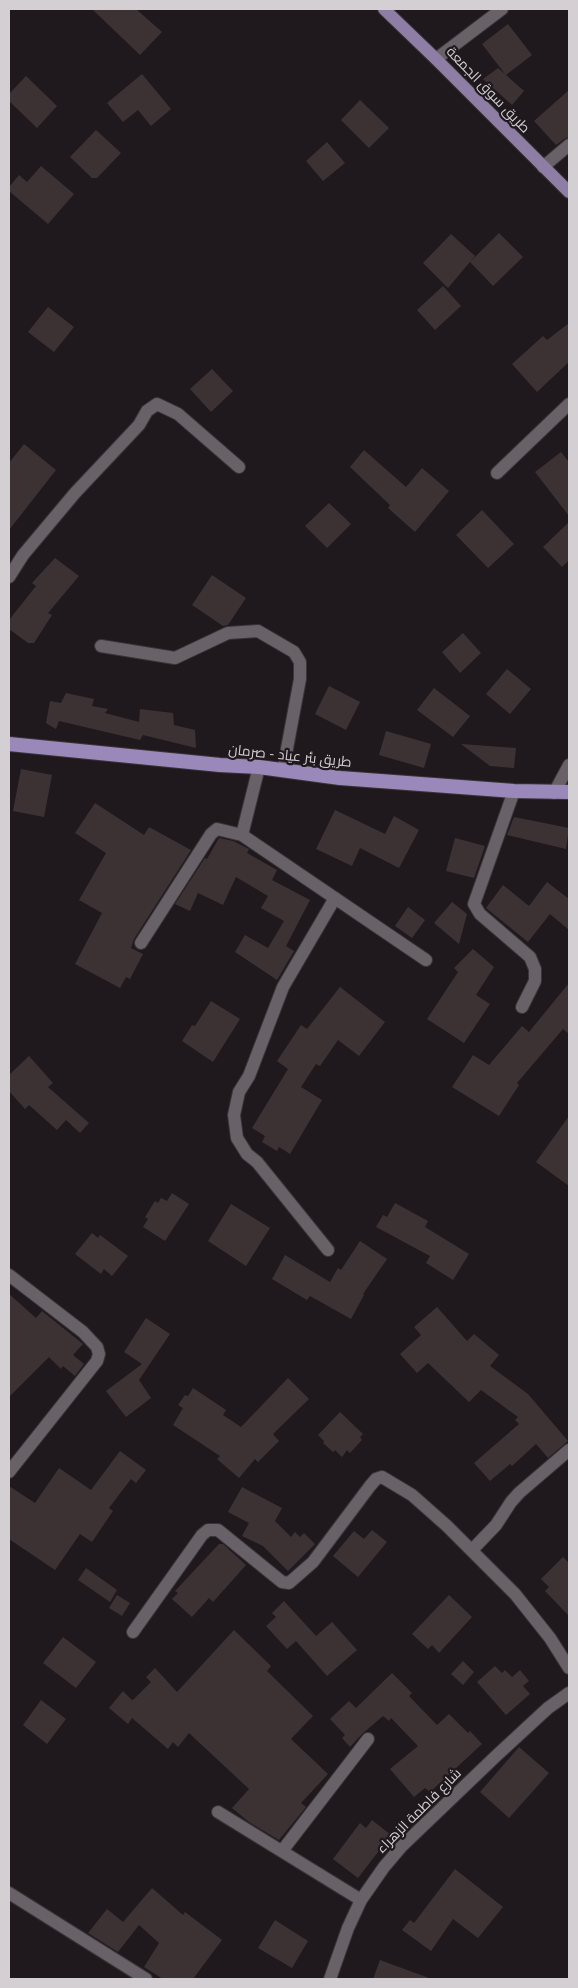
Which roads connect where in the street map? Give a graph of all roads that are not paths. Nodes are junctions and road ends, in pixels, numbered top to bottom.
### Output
1 (384, 9) edge
2 (502, 9) edge
3 (436, 59) junction
4 (569, 145) edge
5 (543, 167) junction
6 (569, 192) edge
7 (569, 404) edge
8 (239, 467) dead end
9 (497, 473) dead end
10 (9, 577) edge
11 (101, 646) dead end
12 (9, 744) edge
13 (569, 765) edge
14 (259, 767) junction
15 (284, 770) junction
16 (514, 791) junction
17 (554, 792) junction
18 (569, 792) edge
19 (242, 835) junction
20 (335, 898) junction
21 (141, 944) dead end
22 (426, 960) dead end
23 (522, 1007) dead end
24 (328, 1250) dead end
25 (9, 1275) edge
26 (569, 1450) edge
27 (9, 1472) edge
28 (472, 1550) junction
29 (133, 1632) dead end
30 (569, 1668) edge
31 (569, 1693) edge
32 (368, 1739) dead end
33 (218, 1812) dead end
34 (282, 1851) junction
35 (9, 1893) edge
36 (361, 1900) junction
37 (146, 1979) edge
38 (330, 1979) edge

1 - 3 main road, طريق سوق الجمعة
2 - 3 street
3 - 5 main road, طريق سوق الجمعة
4 - 5 street
5 - 6 main road, طريق سوق الجمعة
7 - 9 street
8 - 10 street
11 - 15 street
12 - 14 highway, طريق بئر عياد - صرمان
13 - 17 street
14 - 15 highway, طريق بئر عياد - صرمان
14 - 19 street
15 - 16 highway, طريق بئر عياد - صرمان
16 - 17 highway, طريق بئر عياد - صرمان
16 - 23 street
17 - 18 highway, طريق بئر عياد - صرمان
19 - 20 street
19 - 21 street
20 - 22 street
20 - 24 street
25 - 27 street
26 - 28 street
28 - 29 street
28 - 30 street
31 - 36 street, شارع فاطمة الزهراء
32 - 34 street
33 - 34 street
34 - 36 street
35 - 37 street
36 - 38 street, شارع فاطمة الزهراء

